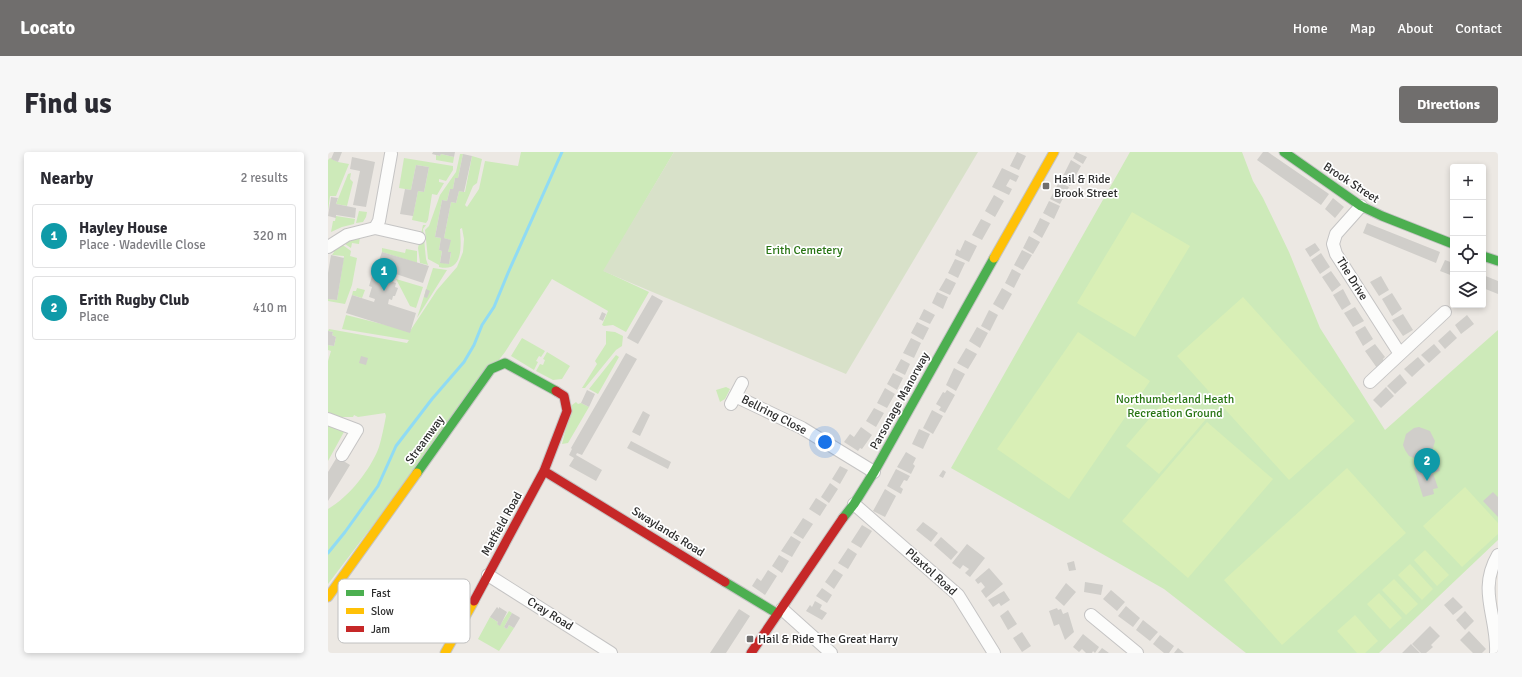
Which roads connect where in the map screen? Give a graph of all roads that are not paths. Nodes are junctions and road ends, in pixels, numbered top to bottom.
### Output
1 (1054, 152) edge
2 (1284, 152) edge
3 (391, 154) dead end
4 (1361, 206) junction
5 (375, 228) junction
6 (419, 238) dead end
7 (1450, 243) edge
8 (328, 247) edge
9 (1486, 257) edge
10 (1498, 261) edge
11 (1445, 312) dead end
12 (1400, 354) junction
13 (1370, 382) dead end
14 (742, 383) dead end
15 (566, 401) joint
16 (328, 419) edge
17 (342, 455) dead end
18 (544, 471) junction
19 (874, 472) junction
20 (854, 504) junction
21 (1498, 555) edge
22 (488, 575) junction
23 (341, 579) edge
24 (338, 583) edge
25 (328, 597) edge
26 (470, 608) edge
27 (780, 612) junction
28 (1091, 615) dead end
29 (451, 643) edge
30 (1497, 645) edge
31 (445, 653) edge
32 (612, 653) edge
33 (751, 653) edge
34 (831, 653) edge
35 (994, 653) edge
36 (1137, 653) edge

1 - 19 street, Parsonage Manorway
2 - 4 street, Brook Street
3 - 5 street
4 - 7 street, Brook Street
4 - 12 street, The Drive
5 - 6 street
5 - 8 street
9 - 10 street
11 - 12 street
12 - 13 street
14 - 19 street, Bellring Close
15 - 18 street, Matfield Road
15 - 23 street, Streamway
16 - 17 street
18 - 22 street, Matfield Road
18 - 27 street, Swaylands Road
19 - 20 street, Parsonage Manorway
20 - 27 street, Parsonage Manorway
20 - 35 street, Plaxtol Road
21 - 30 street
22 - 26 street, Matfield Road
22 - 32 street, Cray Road
24 - 25 street, Streamway
27 - 33 street, Parsonage Manorway
27 - 34 street
28 - 36 street
29 - 31 street, Matfield Road

